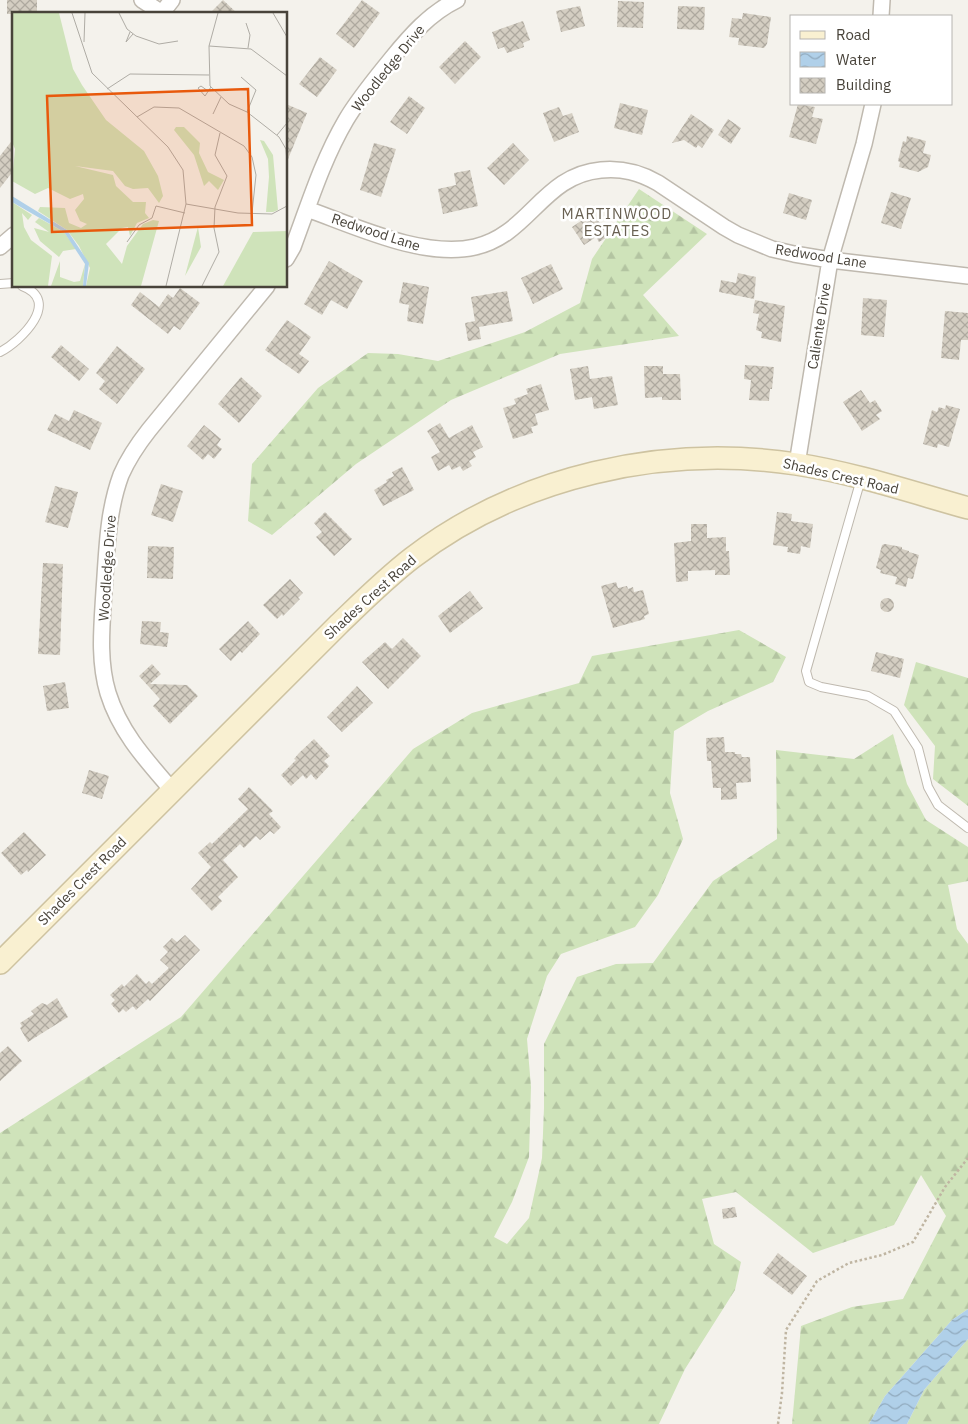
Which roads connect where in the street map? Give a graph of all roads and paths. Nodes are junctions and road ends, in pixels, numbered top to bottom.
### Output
1 (142, 0) edge
2 (172, 0) edge
3 (457, 0) edge
4 (882, 0) edge
5 (160, 12) edge
6 (162, 12) edge
7 (882, 15) edge
8 (873, 105) edge
9 (307, 209) junction
10 (12, 237) edge
11 (0, 247) edge
12 (288, 256) edge
13 (830, 260) junction
14 (968, 276) edge
15 (25, 288) edge
16 (265, 288) edge
17 (0, 352) edge
18 (797, 464) junction
19 (862, 478) junction
20 (968, 508) edge
21 (172, 790) junction
22 (968, 828) edge
23 (0, 963) edge
24 (968, 1158) edge
25 (778, 1424) edge

1 - 5 street
2 - 6 street
3 - 9 street, Woodledge Drive
4 - 7 street
8 - 13 street, Caliente Drive
9 - 12 street, Woodledge Drive
9 - 13 street, Redwood Lane
10 - 11 street
13 - 14 street, Redwood Lane
13 - 18 street, Caliente Drive
15 - 17 lane
16 - 21 street, Woodledge Drive
18 - 19 street, Shades Crest Road
18 - 21 street, Shades Crest Road
19 - 20 street, Shades Crest Road
19 - 22 lane
21 - 23 street, Shades Crest Road
24 - 25 path

